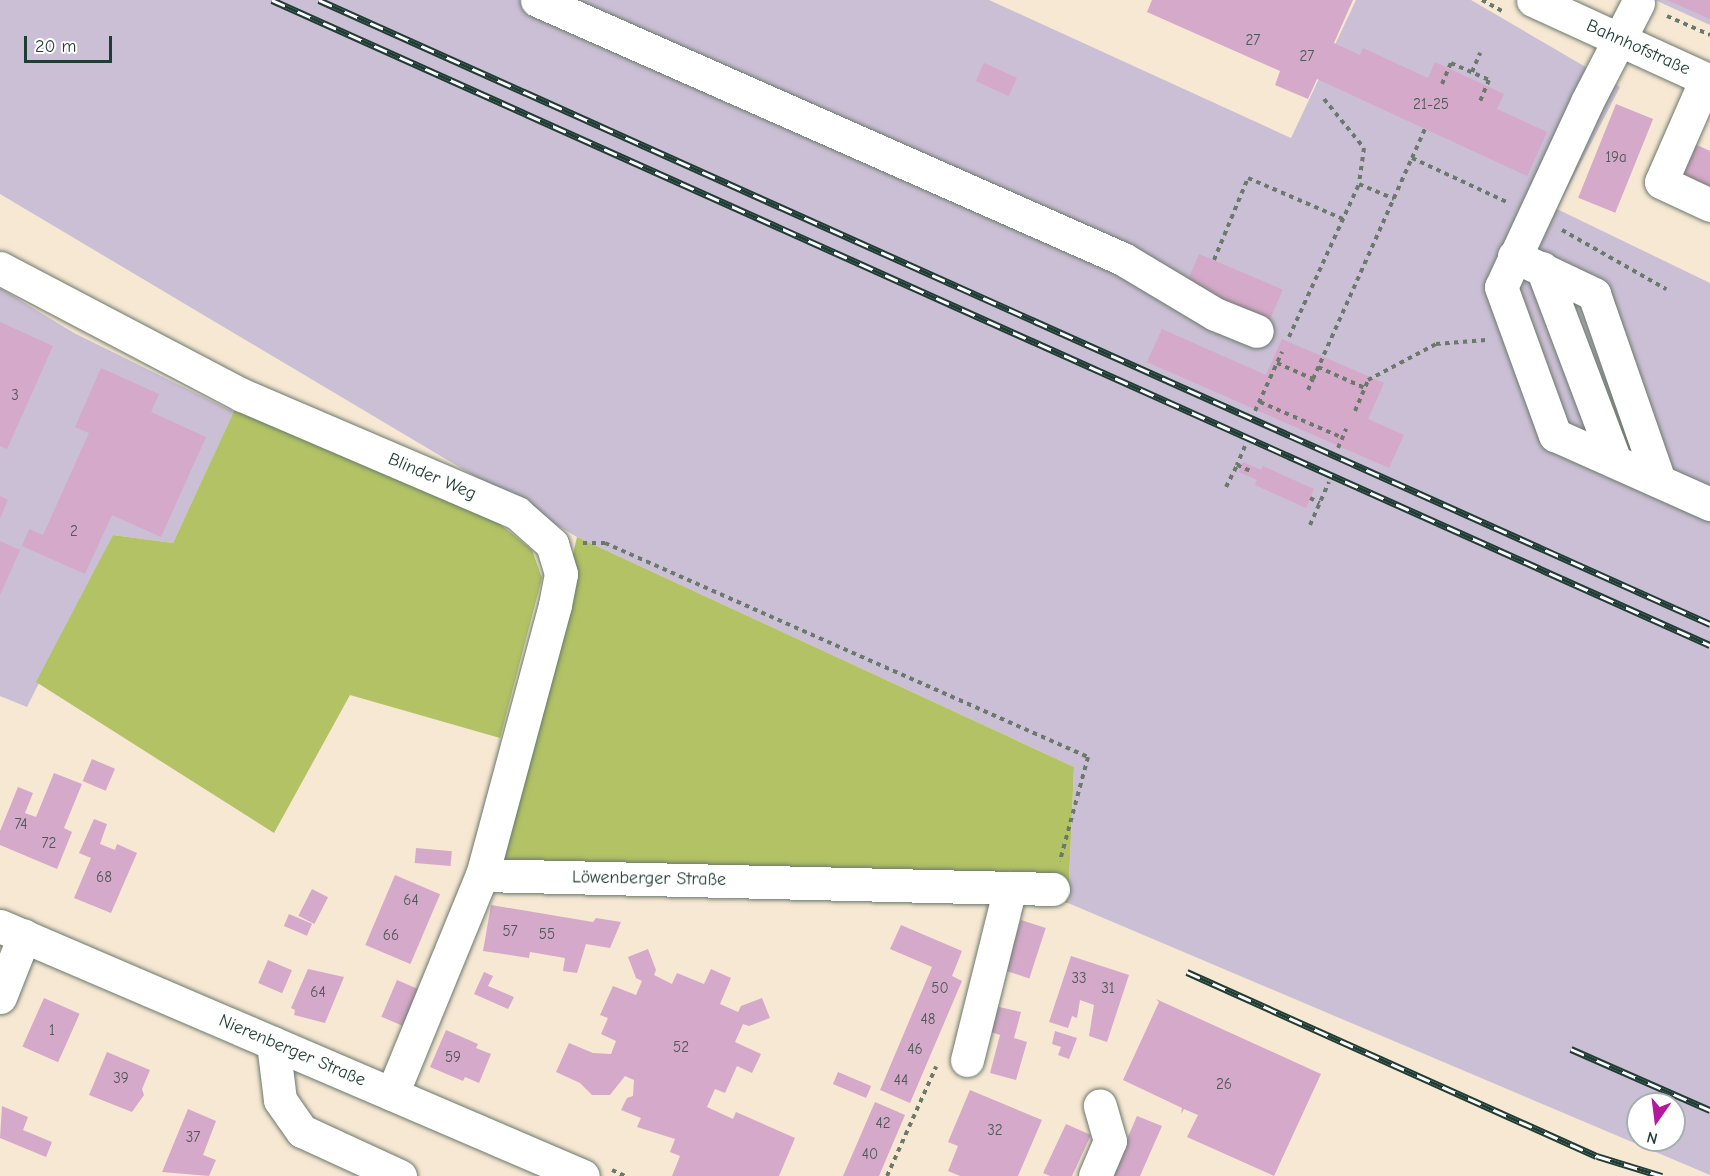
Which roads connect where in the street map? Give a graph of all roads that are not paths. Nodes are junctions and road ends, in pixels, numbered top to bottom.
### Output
1 (537, 0) edge
2 (1533, 0) edge
3 (1638, 3) road end
4 (1617, 40) junction
5 (1708, 80) edge
6 (1710, 205) edge
7 (1528, 262) junction
8 (0, 268) edge
9 (1257, 331) dead end
10 (1615, 461) junction
11 (1659, 481) junction
12 (1710, 504) edge
13 (482, 875) junction
14 (1010, 888) junction
15 (1053, 889) road end
16 (12, 931) edge
17 (0, 997) edge
18 (273, 1043) junction
19 (967, 1060) dead end
20 (392, 1094) junction
21 (1100, 1105) dead end
22 (532, 1167) edge
23 (400, 1176) edge
24 (583, 1176) edge
25 (1095, 1176) edge

1 - 9 street
2 - 4 street, Bahnhofstraße
3 - 4 street
4 - 5 street, Bahnhofstraße
4 - 7 street
5 - 6 street
7 - 10 street
7 - 10 street
7 - 11 street
8 - 13 street, Blinder Weg
10 - 11 street
11 - 12 street
13 - 14 street, Löwenberger Straße
13 - 20 street
14 - 15 street, Löwenberger Straße
14 - 19 street
16 - 17 street
16 - 18 street, Nierenberger Straße
18 - 20 street, Nierenberger Straße
18 - 23 street
20 - 22 street, Nierenberger Straße
21 - 25 street
22 - 24 street, Nierenberger Straße

